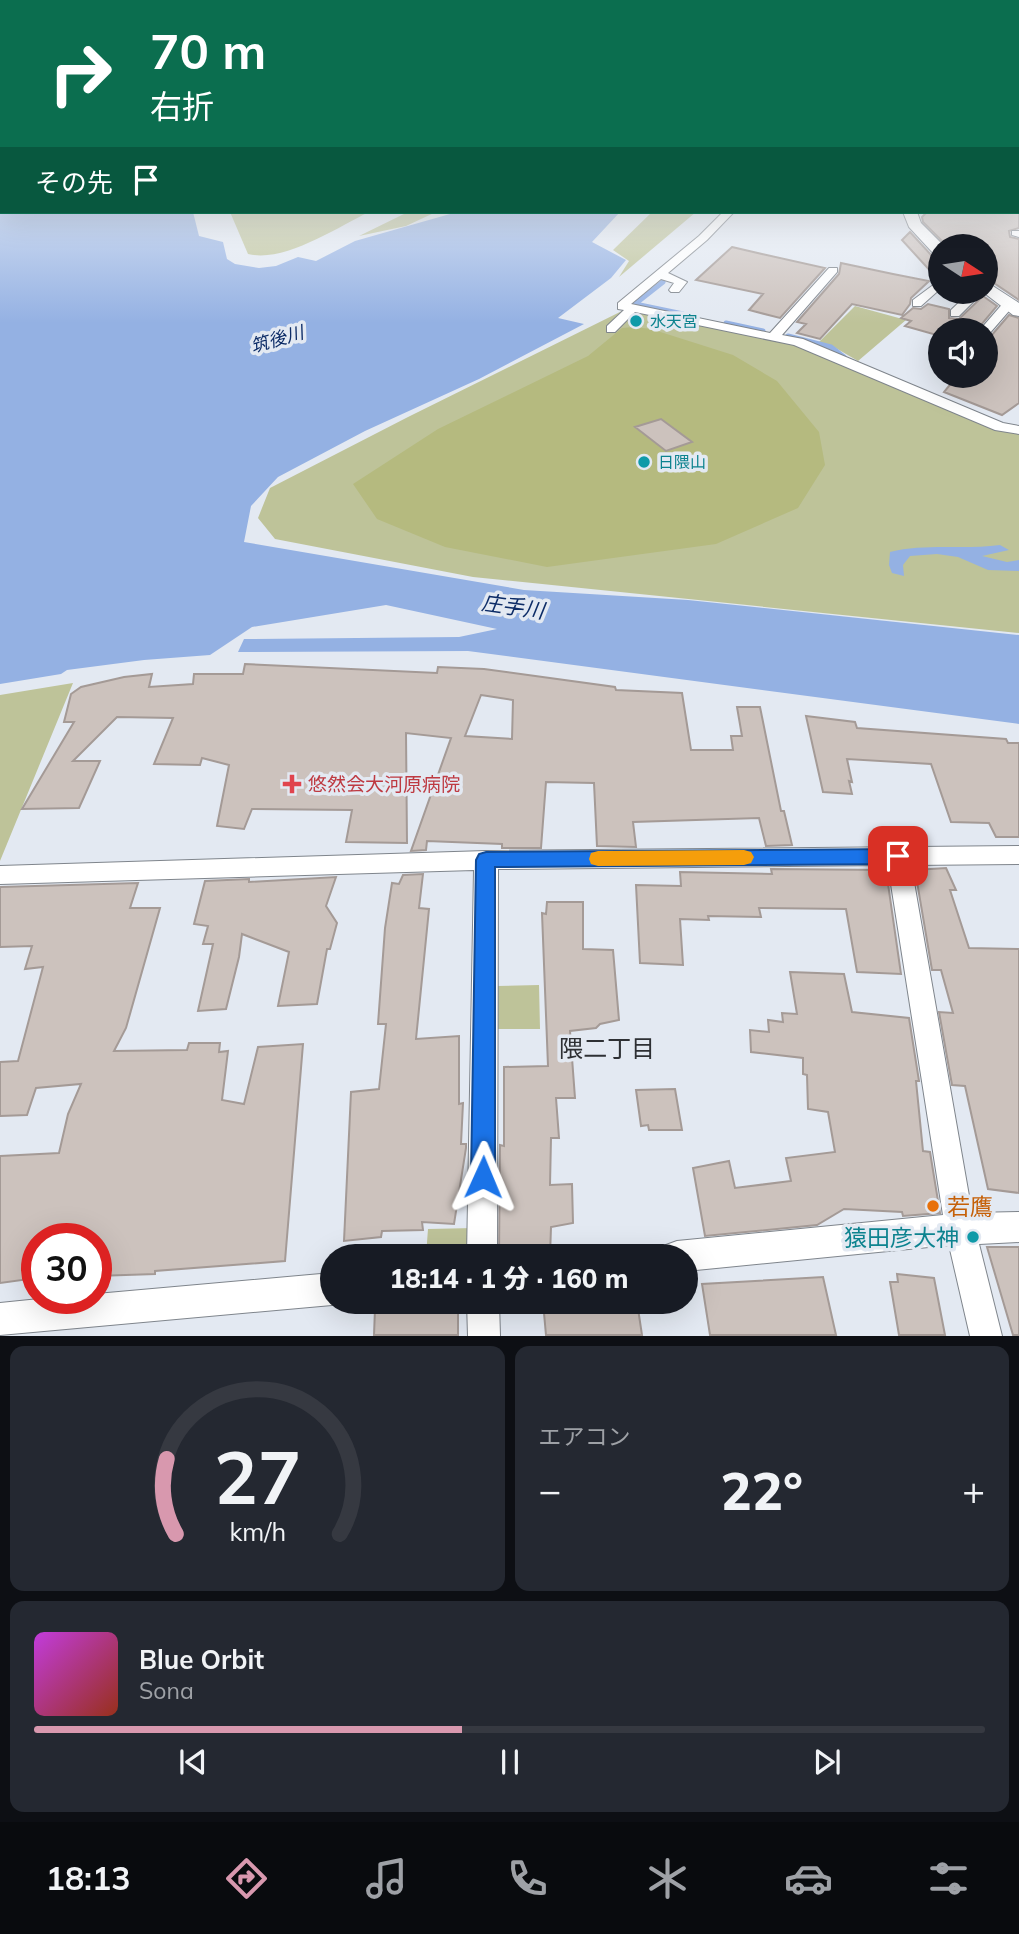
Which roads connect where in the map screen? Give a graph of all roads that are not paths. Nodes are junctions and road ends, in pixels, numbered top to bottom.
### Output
1 (727, 214) edge
2 (911, 214) edge
3 (928, 239) edge
4 (833, 270) dead end
5 (659, 274) junction
6 (675, 290) dead end
7 (928, 293) edge
8 (998, 298) edge
9 (917, 303) dead end
10 (967, 304) edge
11 (1014, 308) edge
12 (632, 309) junction
13 (955, 313) dead end
14 (998, 321) edge
15 (611, 329) dead end
16 (774, 336) junction
17 (1019, 430) edge
18 (1019, 855) edge
19 (898, 856) junction
20 (486, 860) junction
21 (0, 875) edge
22 (1019, 1227) edge
23 (960, 1229) junction
24 (482, 1244) edge
25 (698, 1254) edge
26 (320, 1290) edge
27 (483, 1314) edge
28 (0, 1319) edge
29 (484, 1335) edge
30 (986, 1335) edge

1 - 5 street
2 - 3 street
4 - 16 street
5 - 6 street
5 - 12 street
7 - 9 street
8 - 11 street
10 - 13 street
11 - 14 street
12 - 15 street
12 - 16 street
16 - 17 street
18 - 19 street
19 - 20 street
19 - 23 street
20 - 21 street
20 - 24 street
22 - 23 street
23 - 25 street
23 - 30 street
26 - 28 street
27 - 29 street

